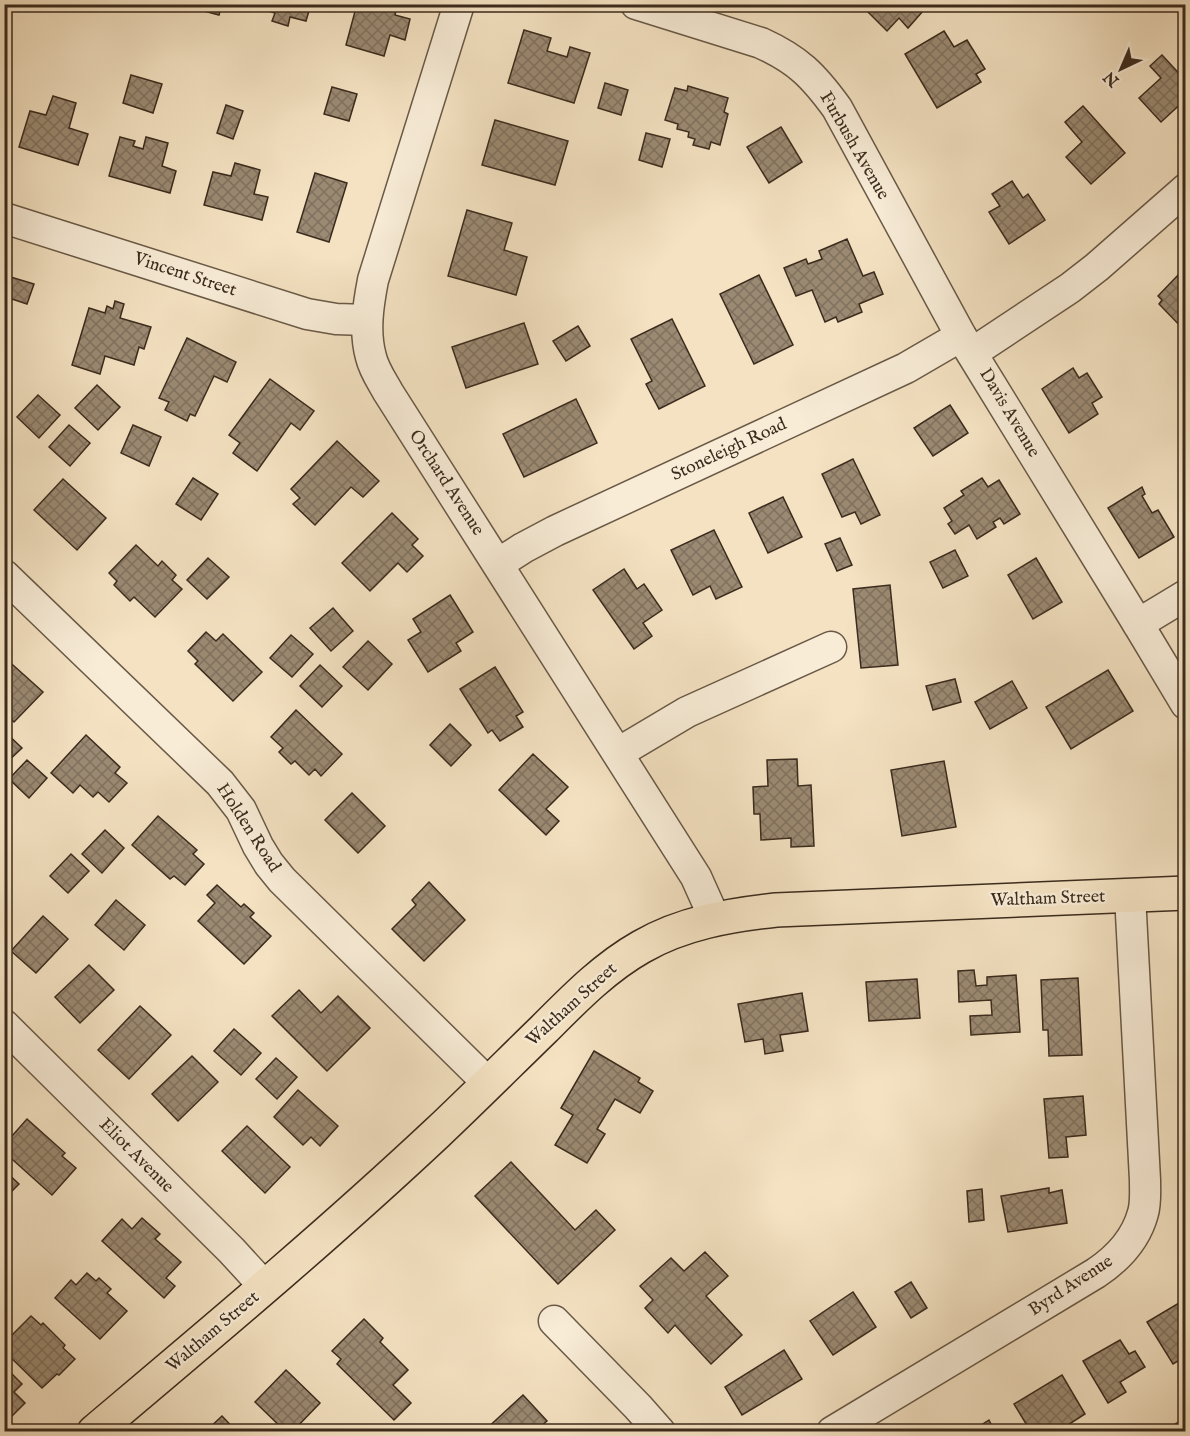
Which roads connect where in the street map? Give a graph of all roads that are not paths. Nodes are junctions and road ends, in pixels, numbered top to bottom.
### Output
1 (459, 4) edge
2 (636, 4) edge
3 (1185, 189) edge
4 (4, 218) edge
5 (367, 320) junction
6 (967, 345) junction
7 (498, 564) junction
8 (4, 575) edge
9 (1185, 595) edge
10 (1138, 624) junction
11 (831, 647) dead end
12 (1185, 704) edge
13 (618, 753) junction
14 (1185, 893) edge
15 (1130, 895) junction
16 (714, 920) junction
17 (9, 1040) edge
18 (489, 1083) junction
19 (266, 1287) junction
20 (554, 1322) dead end
21 (93, 1431) edge
22 (660, 1431) edge
23 (832, 1431) edge

1 - 5 street, Orchard Avenue
2 - 6 street, Furbush Avenue
3 - 6 street, Davis Avenue
4 - 5 street, Vincent Street
5 - 7 street, Orchard Avenue
6 - 7 street, Stoneleigh Road
6 - 10 street, Davis Avenue
7 - 13 street, Orchard Avenue
8 - 18 street, Holden Road
9 - 10 street
10 - 12 street, Davis Avenue
11 - 13 street
13 - 16 street, Orchard Avenue
14 - 15 main road, Waltham Street
15 - 16 main road, Waltham Street
15 - 23 street, Byrd Avenue
16 - 18 main road, Waltham Street
17 - 19 street, Eliot Avenue
18 - 19 main road, Waltham Street
19 - 21 main road, Waltham Street
20 - 22 street

